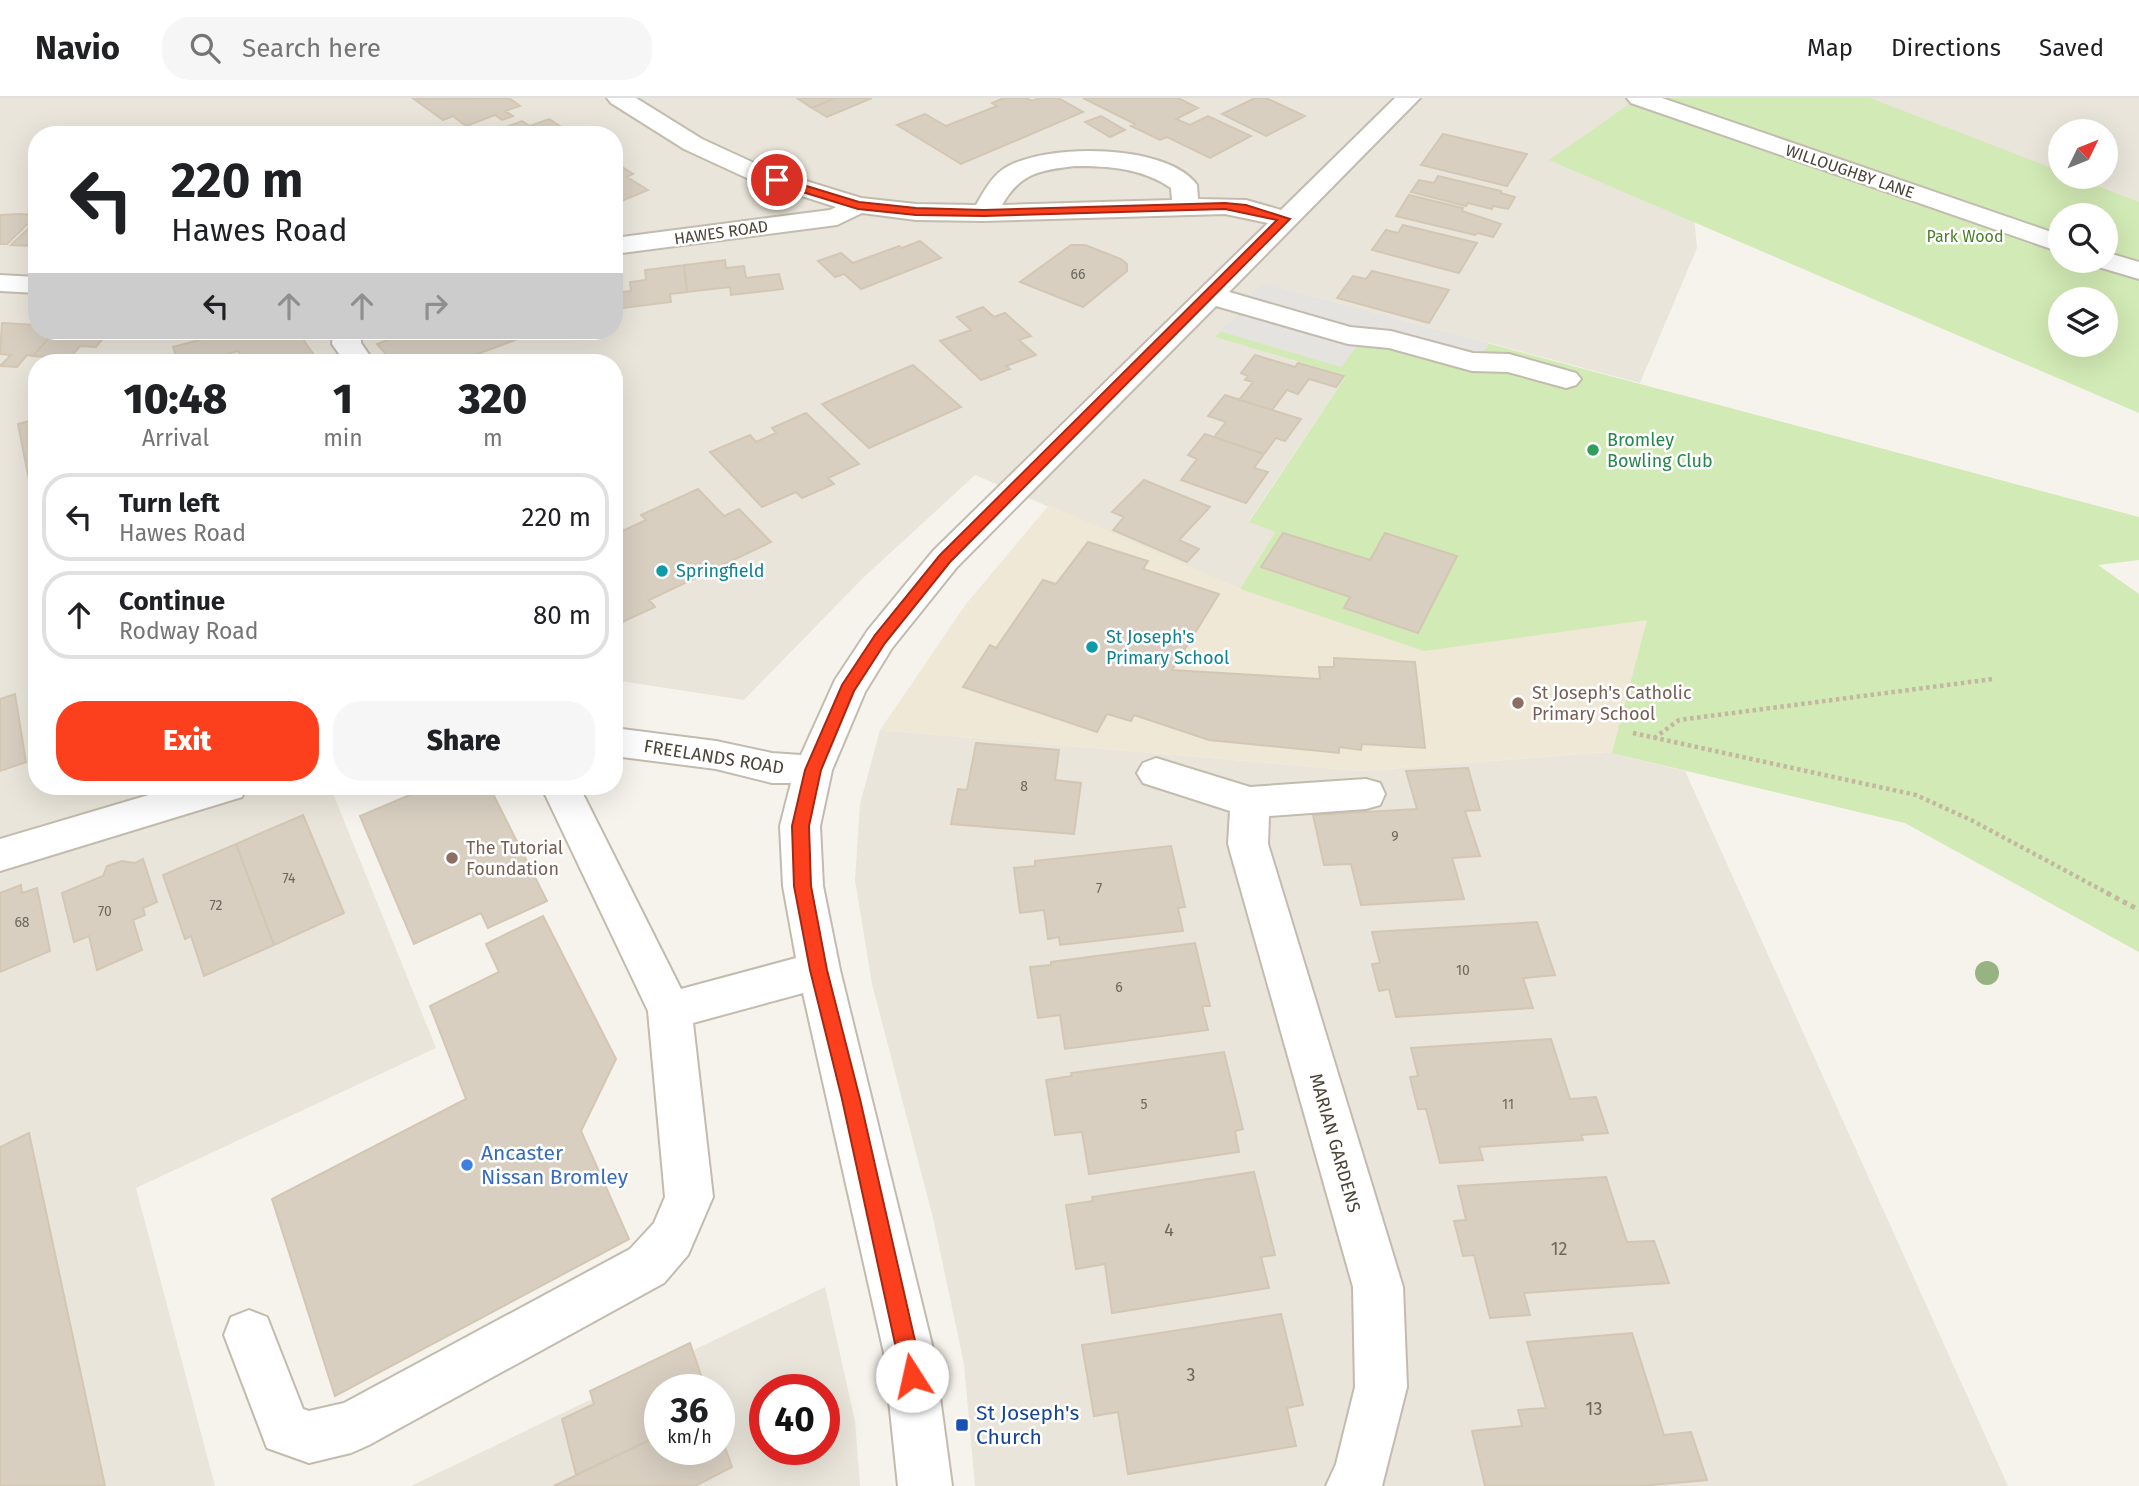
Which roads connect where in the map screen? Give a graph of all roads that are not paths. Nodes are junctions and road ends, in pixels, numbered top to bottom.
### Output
1 (620, 98) edge
2 (1408, 98) edge
3 (1639, 98) edge
4 (858, 205) junction
5 (1185, 207) junction
6 (984, 213) junction
7 (1284, 219) junction
8 (2048, 240) edge
9 (623, 245) edge
10 (2118, 264) edge
11 (2139, 271) edge
12 (0, 283) edge
13 (28, 285) edge
14 (1209, 295) junction
15 (1566, 379) dead end
16 (623, 743) edge
17 (813, 770) junction
18 (1156, 773) dead end
19 (1366, 794) dead end
20 (198, 795) edge
21 (564, 795) edge
22 (1250, 802) junction
23 (0, 855) edge
24 (819, 970) junction
25 (670, 1011) junction
26 (249, 1335) dead end
27 (925, 1486) edge
28 (1353, 1486) edge

1 - 4 street
2 - 7 street
3 - 8 street, WILLOUGHBY LANE
4 - 6 street, HAWES ROAD
4 - 9 street, HAWES ROAD
5 - 6 street, HAWES ROAD
5 - 6 street
5 - 7 street, HAWES ROAD
7 - 14 street
10 - 11 street
12 - 13 street
14 - 15 street
14 - 17 street
16 - 17 street, FREELANDS ROAD
17 - 24 street
18 - 22 street
19 - 22 street
20 - 23 street
21 - 25 street
22 - 28 street, MARIAN GARDENS
24 - 25 street
24 - 27 street
25 - 26 street

